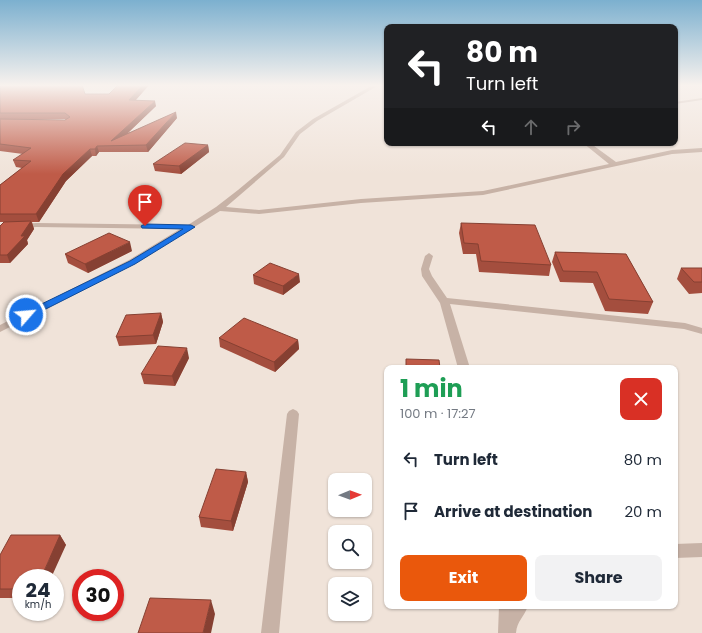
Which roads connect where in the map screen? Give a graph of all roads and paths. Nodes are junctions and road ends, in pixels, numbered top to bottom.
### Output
1 (325, 115) edge
2 (590, 146) edge
3 (702, 150) edge
4 (615, 165) junction
5 (219, 209) junction
6 (0, 227) edge
7 (191, 227) junction
8 (429, 256) dead end
9 (445, 301) junction
10 (0, 329) edge
11 (702, 331) edge
12 (463, 365) edge
13 (293, 414) dead end
14 (702, 550) edge
15 (678, 551) edge
16 (517, 609) edge
17 (507, 620) edge
18 (270, 633) edge

1 - 5 street
2 - 4 street
3 - 4 street
4 - 5 street
5 - 7 street
6 - 7 street
7 - 10 street
8 - 9 street
9 - 11 street
9 - 12 street
13 - 18 street
14 - 15 street
16 - 17 street

